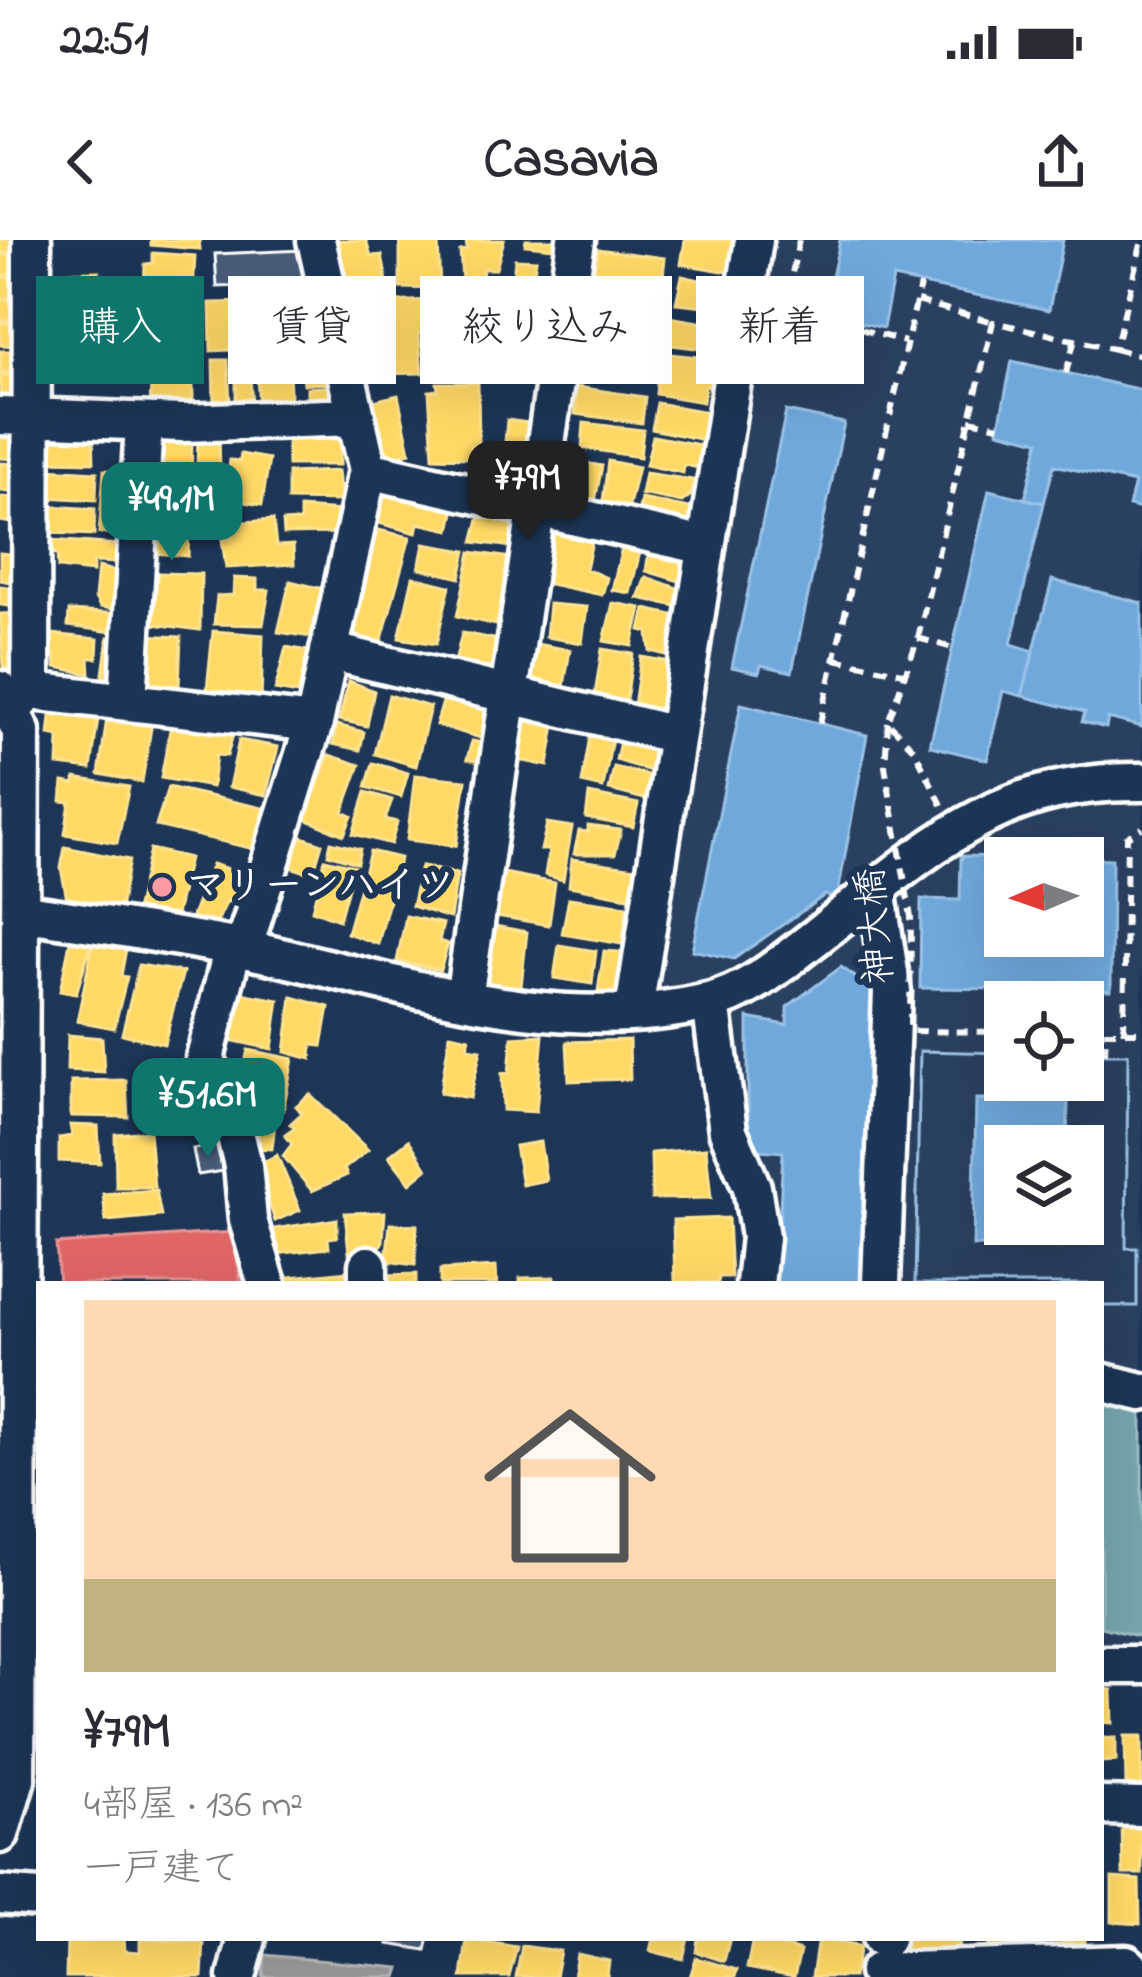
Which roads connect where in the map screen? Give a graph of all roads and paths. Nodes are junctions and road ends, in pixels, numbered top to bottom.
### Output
1 (32, 240) edge
2 (316, 240) edge
3 (576, 240) edge
4 (754, 240) edge
5 (800, 240) edge
6 (1142, 241) edge
7 (920, 285) dead end
8 (917, 301) junction
9 (993, 322) junction
10 (1075, 339) junction
11 (907, 343) junction
12 (1115, 350) junction
13 (1142, 356) edge
14 (1066, 373) dead end
15 (15, 416) edge
16 (356, 417) junction
17 (970, 421) junction
18 (144, 423) junction
19 (999, 426) dead end
20 (368, 470) junction
21 (539, 508) junction
22 (705, 546) junction
23 (919, 638) junction
24 (953, 648) dead end
25 (329, 651) junction
26 (835, 659) junction
27 (909, 674) junction
28 (510, 695) junction
29 (14, 696) edge
30 (128, 700) junction
31 (888, 722) junction
32 (314, 723) junction
33 (820, 723) dead end
34 (676, 735) junction
35 (1142, 782) edge
36 (1142, 828) edge
37 (954, 830) junction
38 (876, 889) junction
39 (20, 912) junction
40 (238, 948) junction
41 (464, 998) junction
42 (711, 1002) junction
43 (10, 1003) edge
44 (634, 1011) junction
45 (984, 1032) edge
46 (1106, 1032) joint
47 (1124, 1032) junction
48 (1142, 1033) edge
49 (1106, 1054) dead end
50 (266, 1281) edge
51 (755, 1281) edge
52 (881, 1281) edge
53 (1104, 1383) edge
54 (1142, 1392) edge
55 (7, 1458) edge
56 (28, 1532) edge
57 (8, 1659) edge
58 (1104, 1665) edge
59 (1142, 1665) edge
60 (1104, 1806) edge
61 (1142, 1807) edge
62 (0, 1834) edge
63 (0, 1895) edge
64 (36, 1898) edge
65 (246, 1941) edge
66 (881, 1953) edge
67 (237, 1977) edge
68 (1140, 1977) edge

1 - 15 street
2 - 16 street
3 - 21 street
4 - 22 street
5 - 11 path
6 - 12 path
7 - 8 path
8 - 9 path
8 - 11 path
9 - 10 path
9 - 17 path
10 - 12 path
10 - 14 path
11 - 26 path
12 - 13 path
15 - 18 street
15 - 29 street
16 - 18 street
16 - 20 street
17 - 19 path
17 - 23 path
18 - 30 street
20 - 21 street
20 - 25 street
21 - 22 street
21 - 28 street
22 - 34 street
23 - 24 path
23 - 27 path
25 - 28 street
25 - 32 street
26 - 27 path
26 - 33 path
27 - 31 path
28 - 34 street
28 - 41 street
29 - 30 street
29 - 39 street
30 - 32 street
31 - 37 path
31 - 45 path, 神大橋, bridge
32 - 40 street
34 - 44 street
35 - 37 street
36 - 47 path
37 - 38 street
38 - 42 street
38 - 52 street
39 - 40 street
39 - 43 street
40 - 41 street
40 - 50 street
41 - 44 street
42 - 44 street
42 - 51 street
43 - 55 street
46 - 47 path
46 - 49 path
47 - 48 path
53 - 54 street
55 - 56 street
56 - 57 street
57 - 62 street
58 - 59 street
60 - 61 street
63 - 64 street
65 - 67 street
66 - 68 street

